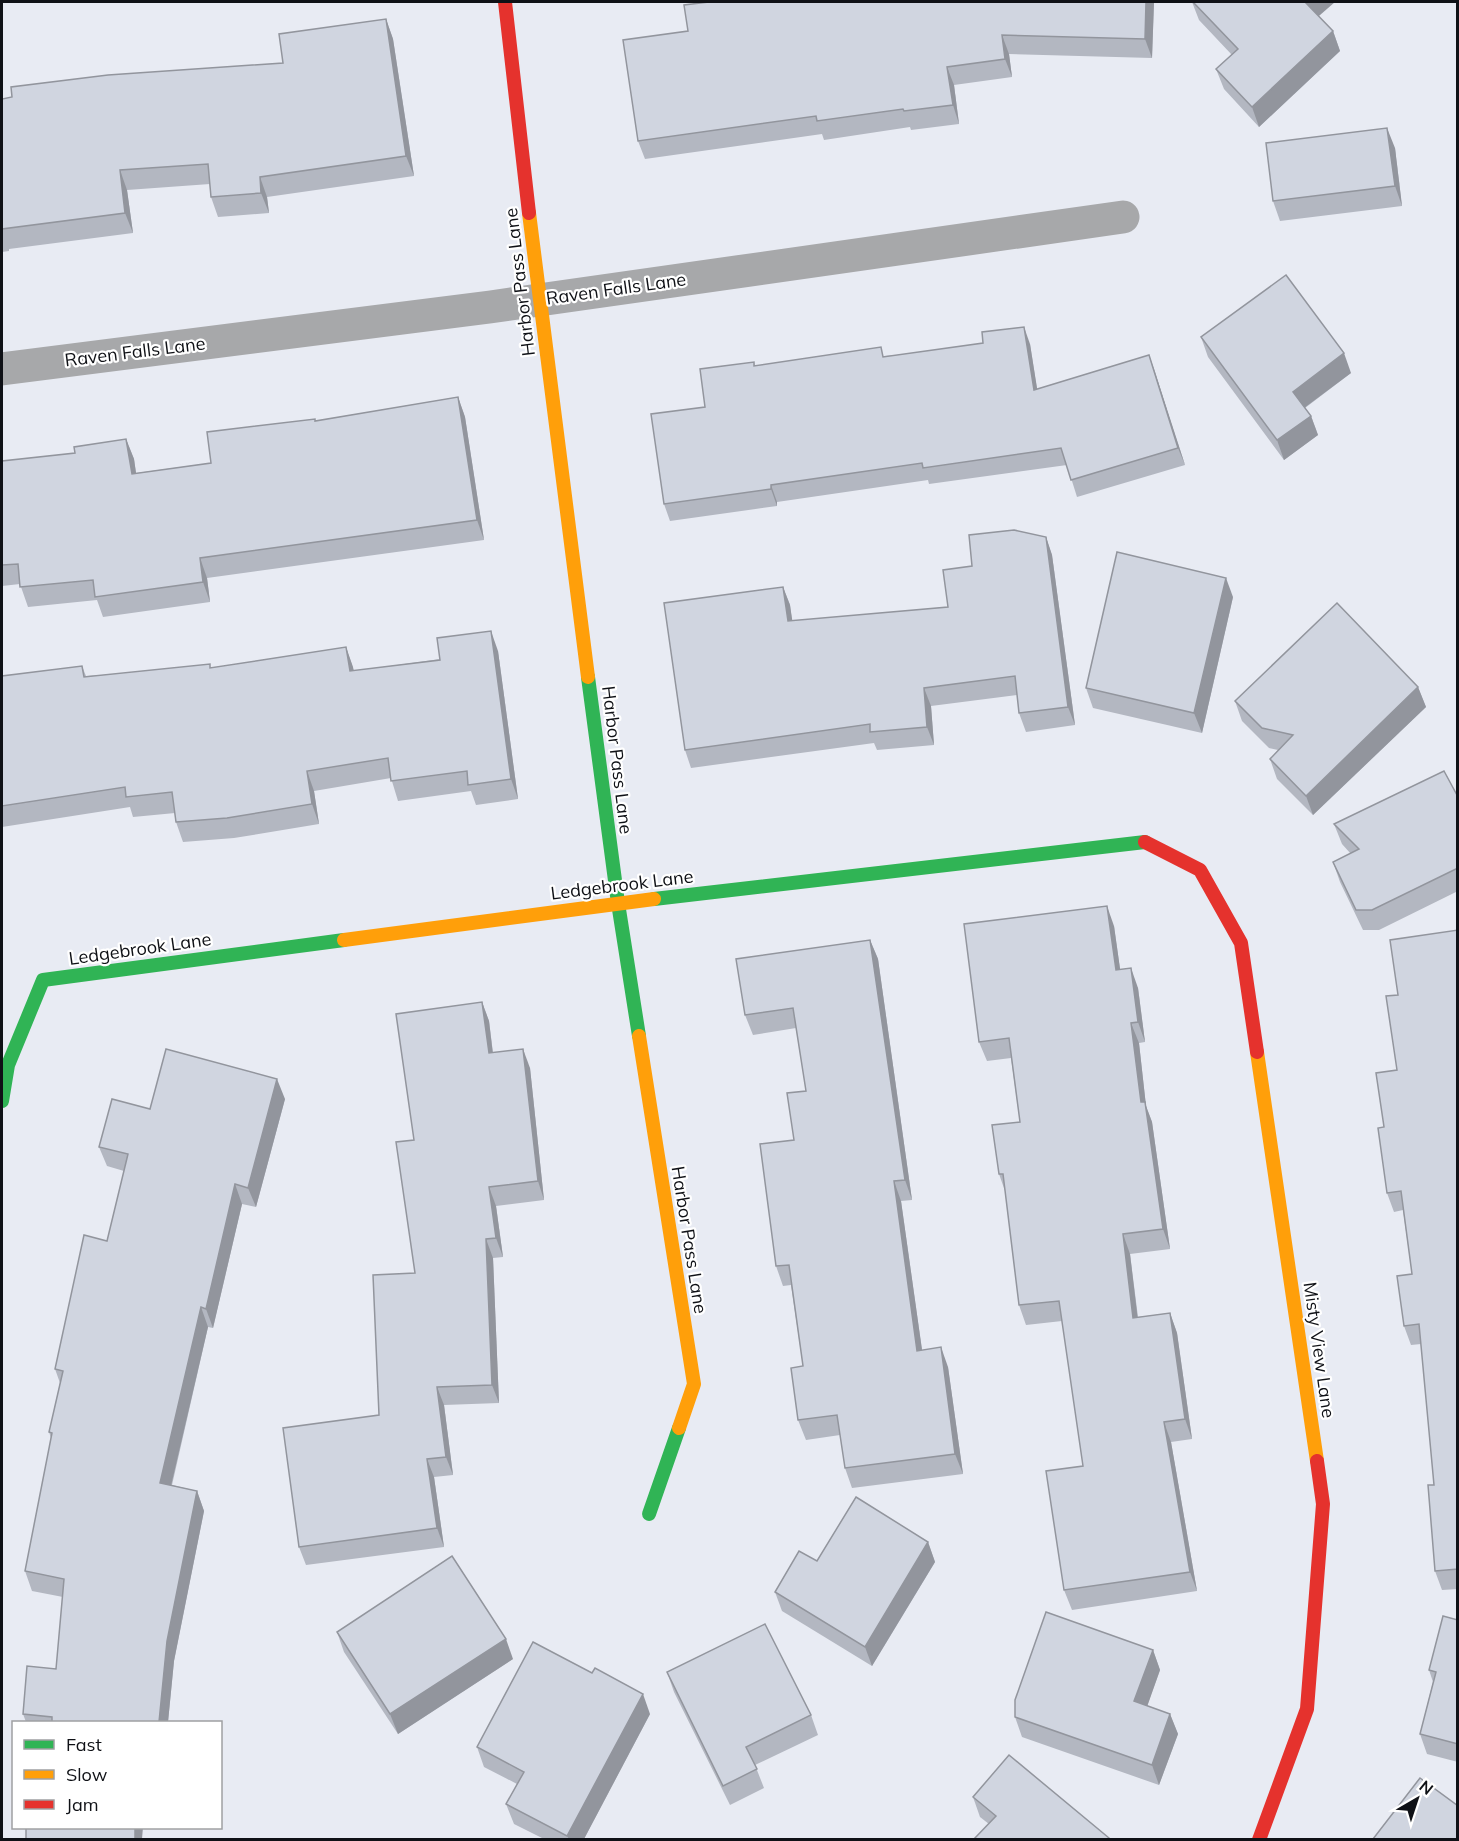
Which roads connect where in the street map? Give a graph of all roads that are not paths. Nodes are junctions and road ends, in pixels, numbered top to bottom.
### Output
1 (505, 2) edge
2 (1124, 217) dead end
3 (539, 300) junction
4 (2, 369) edge
5 (1200, 870) joint
6 (618, 903) junction
7 (2, 1101) edge
8 (649, 1514) dead end
9 (1259, 1839) edge

1 - 3 street, Harbor Pass Lane
2 - 3 street, Raven Falls Lane
3 - 4 street, Raven Falls Lane
3 - 6 street, Harbor Pass Lane
5 - 6 street, Ledgebrook Lane
5 - 9 street, Misty View Lane
6 - 7 street, Ledgebrook Lane
6 - 8 street, Harbor Pass Lane

